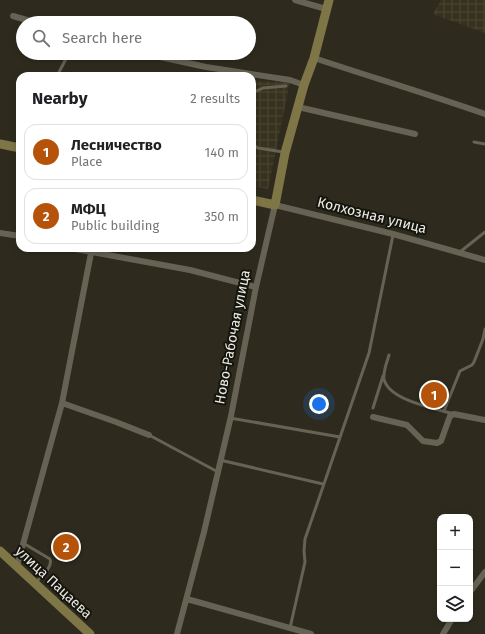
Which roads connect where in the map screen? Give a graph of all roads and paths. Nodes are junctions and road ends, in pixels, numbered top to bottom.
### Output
1 (295, 0) edge
2 (329, 0) edge
3 (326, 10) junction
4 (13, 16) dead end
5 (16, 17) edge
6 (314, 58) junction
7 (65, 60) edge
8 (174, 60) edge
9 (59, 72) edge
10 (238, 72) edge
11 (256, 75) edge
12 (304, 85) junction
13 (286, 86) dead end
14 (256, 91) edge
15 (298, 107) junction
16 (485, 114) edge
17 (415, 134) dead end
18 (474, 142) dead end
19 (0, 144) edge
20 (485, 144) edge
21 (16, 147) edge
22 (256, 147) edge
23 (285, 152) junction
24 (256, 201) edge
25 (275, 205) junction
26 (485, 232) edge
27 (0, 233) edge
28 (393, 234) junction
29 (16, 235) edge
30 (87, 252) edge
31 (460, 252) junction
32 (91, 253) junction
33 (485, 260) edge
34 (256, 287) junction
35 (485, 329) edge
36 (390, 355) dead end
37 (384, 372) junction
38 (62, 403) junction
39 (373, 408) dead end
40 (444, 411) junction
41 (454, 414) junction
42 (373, 417) dead end
43 (230, 418) junction
44 (485, 420) edge
45 (149, 435) joint
46 (340, 437) junction
47 (220, 460) junction
48 (218, 472) junction
49 (323, 484) junction
50 (23, 543) junction
51 (0, 551) edge
52 (17, 566) junction
53 (485, 572) edge
54 (35, 584) junction
55 (473, 588) edge
56 (187, 599) junction
57 (450, 622) edge
58 (290, 628) junction
59 (90, 634) edge
60 (177, 634) edge
61 (311, 634) edge
62 (443, 634) edge

1 - 3 street
2 - 3 street, Ново-Рабочая улица
3 - 6 street, Ново-Рабочая улица
4 - 5 street
6 - 12 street, Ново-Рабочая улица
6 - 16 street
7 - 9 lane
8 - 10 street
11 - 12 street
12 - 15 street, Ново-Рабочая улица
13 - 14 lane
15 - 17 street
15 - 23 street, Ново-Рабочая улица
18 - 20 lane
19 - 21 street
22 - 23 lane
23 - 25 street, Ново-Рабочая улица
24 - 25 street, Колхозная улица
25 - 28 street, Колхозная улица
25 - 34 street, Ново-Рабочая улица
26 - 31 lane
27 - 29 street
28 - 31 street, Колхозная улица
28 - 46 lane
30 - 32 street
31 - 33 street, Колхозная улица
32 - 34 street
32 - 38 street
34 - 43 street, Ново-Рабочая улица
35 - 40 lane
36 - 37 lane
37 - 39 lane
37 - 40 lane
38 - 45 street
38 - 50 street
40 - 41 lane
41 - 42 street
41 - 44 street
43 - 46 lane
43 - 47 street, Ново-Рабочая улица
45 - 48 lane
46 - 49 lane
47 - 48 street, Ново-Рабочая улица
47 - 49 lane
48 - 56 street, Ново-Рабочая улица
49 - 58 lane
50 - 52 street
50 - 54 lane
51 - 52 street, улица Пацаева
52 - 54 street, улица Пацаева
53 - 55 street
54 - 59 street, улица Пацаева
56 - 58 street
56 - 60 street, Ново-Рабочая улица
57 - 62 street
58 - 61 street

